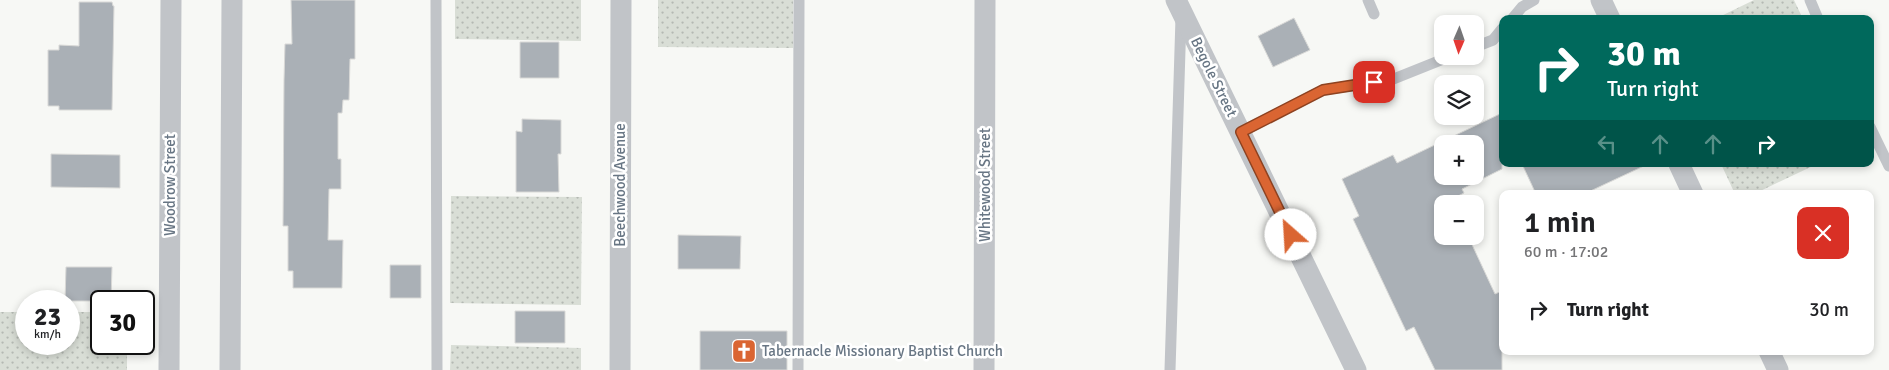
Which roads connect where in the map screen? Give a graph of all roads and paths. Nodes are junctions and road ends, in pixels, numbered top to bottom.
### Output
1 (170, 0) edge
2 (232, 0) edge
3 (436, 0) edge
4 (621, 0) edge
5 (799, 0) edge
6 (985, 0) edge
7 (1368, 0) edge
8 (1534, 0) edge
9 (1600, 0) edge
10 (1810, 0) edge
11 (1179, 6) edge
12 (1374, 14) dead end
13 (1515, 15) edge
14 (1608, 15) edge
15 (1816, 15) edge
16 (1499, 33) edge
17 (1484, 44) edge
18 (1434, 63) edge
19 (1241, 132) junction
20 (1874, 135) edge
21 (1889, 166) edge
22 (1680, 167) edge
23 (1691, 190) edge
24 (1771, 355) edge
25 (1352, 365) edge
26 (169, 370) edge
27 (230, 370) edge
28 (437, 370) edge
29 (620, 370) edge
30 (798, 370) edge
31 (984, 370) edge
32 (1170, 370) edge
33 (1778, 370) edge

1 - 26 street, Woodrow Street
2 - 27 street
3 - 28 lane
4 - 29 street, Beechwood Avenue
5 - 30 lane
6 - 31 street, Whitewood Street
7 - 12 lane
8 - 13 lane
9 - 14 street
10 - 15 lane
11 - 19 street, Begole Street
11 - 32 lane
16 - 17 lane
18 - 19 lane
19 - 25 street, Begole Street
20 - 21 lane
22 - 23 street
24 - 33 street

